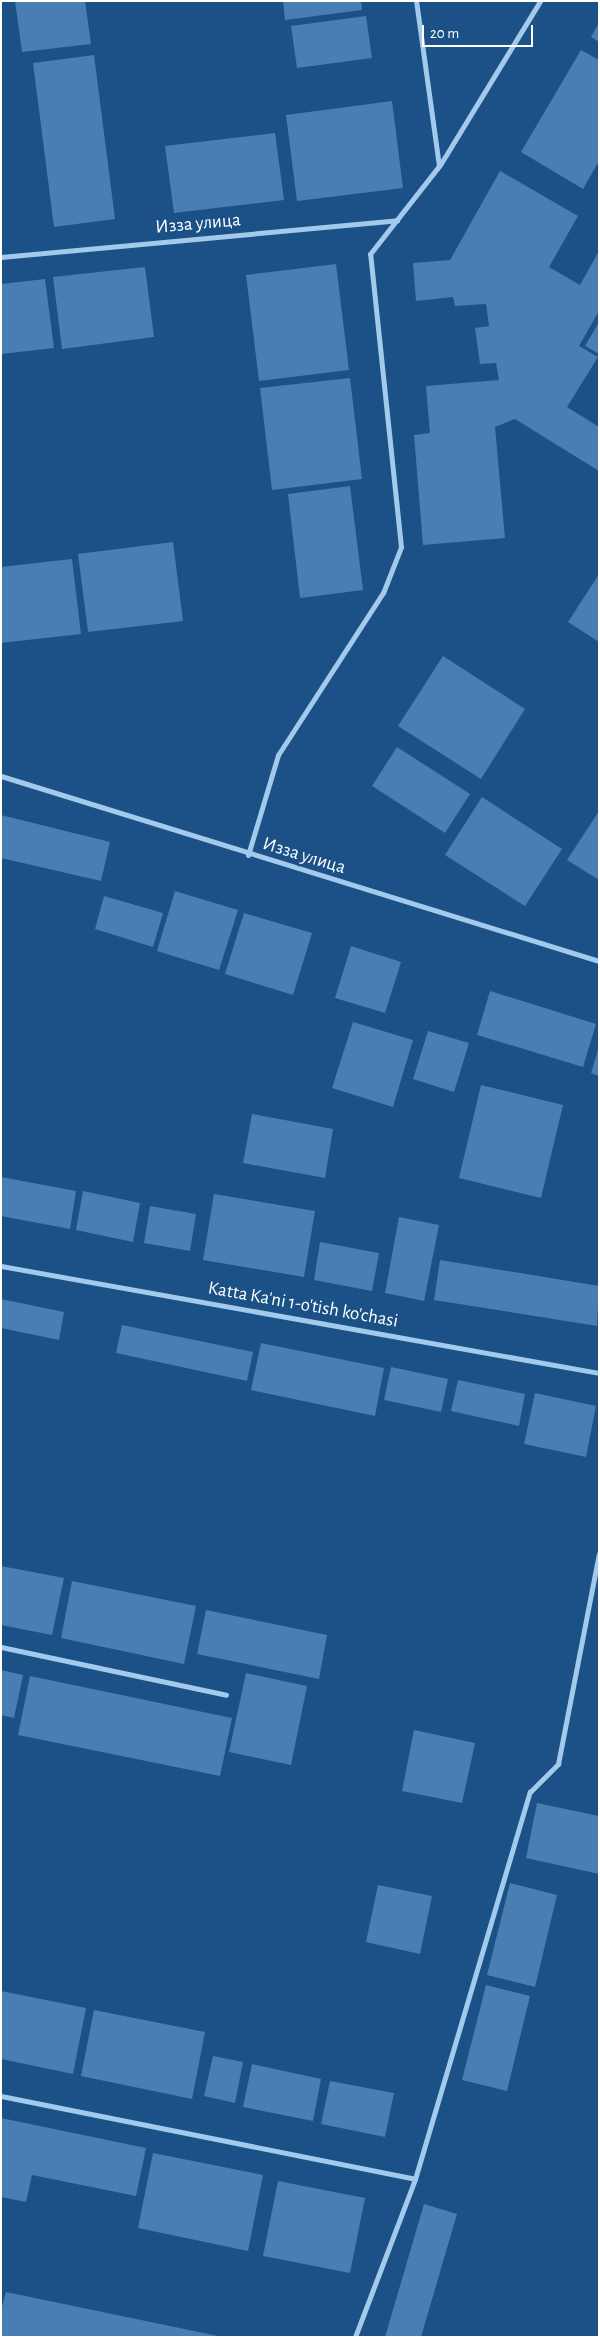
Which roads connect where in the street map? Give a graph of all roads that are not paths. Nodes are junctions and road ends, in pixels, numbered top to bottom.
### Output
1 (416, 1) edge
2 (540, 1) edge
3 (439, 166) junction
4 (397, 220) junction
5 (1, 257) edge
6 (1, 776) edge
7 (248, 855) junction
8 (599, 961) edge
9 (1, 1266) edge
10 (599, 1373) edge
11 (599, 1554) edge
12 (1, 1647) edge
13 (226, 1695) dead end
14 (1, 2096) edge
15 (415, 2179) junction
16 (355, 2337) edge

1 - 3 street
2 - 3 street
3 - 4 street
4 - 5 street, Изза улица
4 - 7 street
6 - 7 street, Изза улица
7 - 8 street, Изза улица
9 - 10 street, Katta Ka'ni 1-o'tish ko'chasi
11 - 15 street
12 - 13 street
14 - 15 street
15 - 16 street

